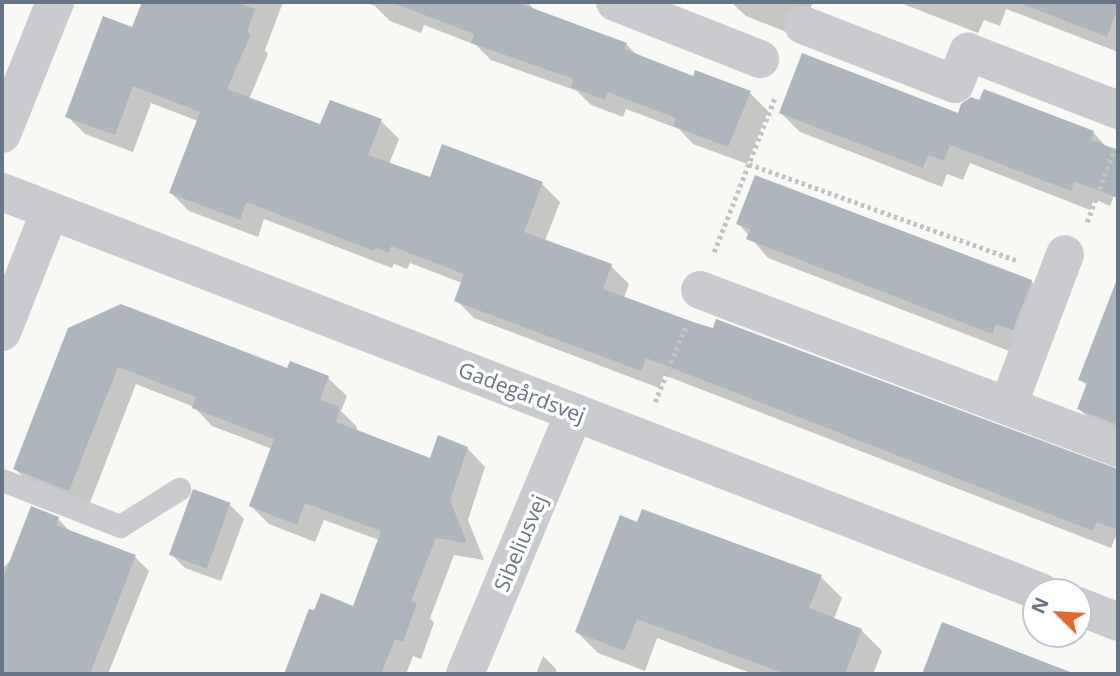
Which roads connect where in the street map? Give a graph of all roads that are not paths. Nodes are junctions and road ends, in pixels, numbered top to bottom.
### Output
1 (55, 2) edge
2 (615, 2) edge
3 (803, 25) dead end
4 (770, 73) road end
5 (1118, 110) edge
6 (2, 134) edge
7 (2, 192) edge
8 (50, 211) junction
9 (1060, 264) road end
10 (700, 290) road end
11 (2, 332) edge
12 (1007, 406) junction
13 (574, 412) junction
14 (1118, 448) edge
15 (2, 480) edge
16 (179, 489) dead end
17 (1022, 585) edge
18 (465, 674) edge

1 - 6 street
2 - 4 street
3 - 5 street
7 - 8 street, Gadegårdsvej
8 - 11 street
8 - 13 street, Gadegårdsvej
9 - 12 street
10 - 12 street
12 - 14 street
13 - 17 street, Gadegårdsvej
13 - 18 street, Sibeliusvej
15 - 16 lane

